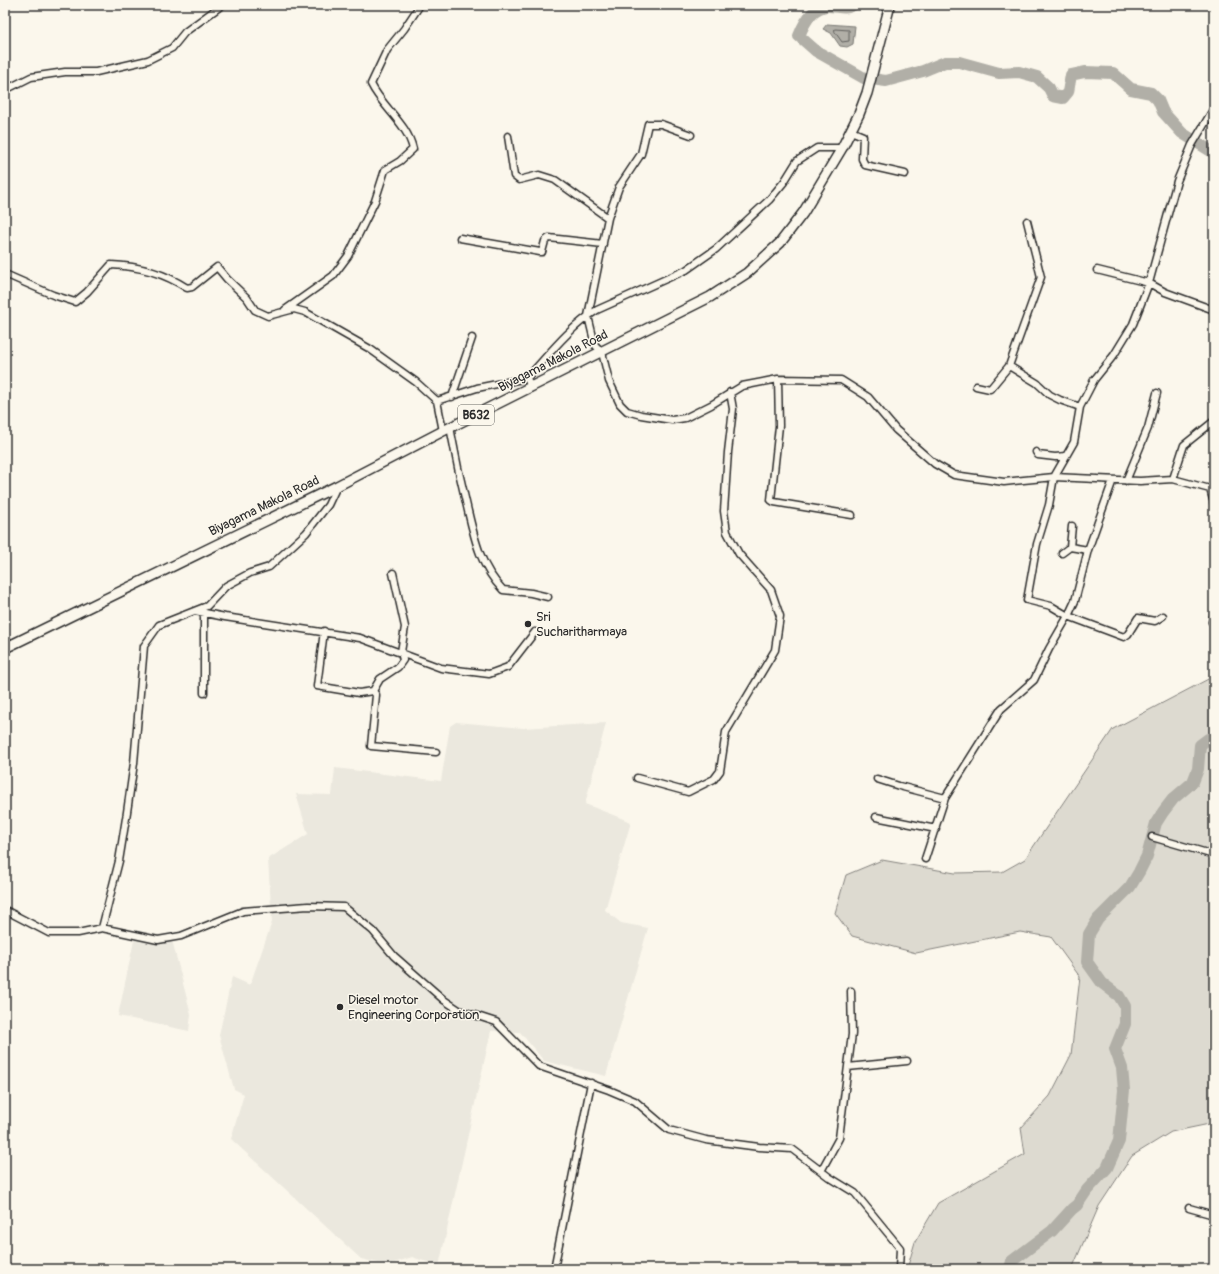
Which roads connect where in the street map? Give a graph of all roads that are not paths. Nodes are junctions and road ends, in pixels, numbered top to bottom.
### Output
1 (222, 5) edge
2 (420, 5) edge
3 (890, 5) edge
4 (5, 90) edge
5 (1214, 108) edge
6 (851, 131) junction
7 (691, 135) dead end
8 (508, 136) dead end
9 (842, 148) junction
10 (905, 174) dead end
11 (608, 218) junction
12 (1027, 221) dead end
13 (460, 238) dead end
14 (603, 244) junction
15 (1097, 270) dead end
16 (5, 274) edge
17 (1149, 282) junction
18 (1214, 310) edge
19 (282, 311) junction
20 (588, 316) junction
21 (472, 338) dead end
22 (602, 352) junction
23 (1009, 366) junction
24 (527, 378) junction
25 (778, 379) junction
26 (976, 386) dead end
27 (531, 388) junction
28 (730, 392) junction
29 (1157, 393) dead end
30 (452, 397) junction
31 (437, 401) junction
32 (1080, 407) junction
33 (1214, 421) edge
34 (446, 429) junction
35 (1036, 452) dead end
36 (1066, 456) junction
37 (1054, 476) junction
38 (1173, 479) junction
39 (1113, 480) junction
40 (1126, 481) junction
41 (337, 486) junction
42 (1214, 504) edge
43 (852, 515) dead end
44 (1072, 526) dead end
45 (1070, 547) junction
46 (1088, 550) junction
47 (1062, 553) dead end
48 (393, 572) dead end
49 (548, 597) dead end
50 (196, 611) junction
51 (204, 613) junction
52 (1214, 613) edge
53 (1068, 616) junction
54 (1163, 616) dead end
55 (1212, 622) dead end
56 (324, 631) junction
57 (535, 632) dead end
58 (5, 648) edge
59 (401, 652) junction
60 (373, 691) junction
61 (204, 693) dead end
62 (436, 752) dead end
63 (638, 778) dead end
64 (877, 778) dead end
65 (946, 798) junction
66 (876, 817) dead end
67 (936, 829) junction
68 (1152, 837) dead end
69 (1214, 855) edge
70 (925, 859) dead end
71 (5, 910) edge
72 (102, 928) junction
73 (851, 991) dead end
74 (907, 1061) dead end
75 (848, 1067) junction
76 (591, 1083) junction
77 (821, 1171) junction
78 (1189, 1208) dead end
79 (1214, 1215) edge
80 (554, 1269) edge
81 (899, 1269) edge

1 - 4 street
2 - 19 street
3 - 6 main road, Biyagama Makola Road / B632
5 - 17 street
6 - 9 main road, Biyagama Makola Road / B632
6 - 10 street
7 - 11 street
8 - 11 street
9 - 20 street
9 - 22 main road, Biyagama Makola Road / B632
11 - 14 street
12 - 23 street
13 - 14 street
14 - 20 street
15 - 17 street
16 - 19 street
17 - 18 street
17 - 32 street
19 - 31 street
20 - 22 street
20 - 24 street
21 - 30 street
22 - 27 main road, Biyagama Makola Road / B632
22 - 28 street
23 - 26 street
23 - 32 street
24 - 27 street
24 - 30 street
25 - 28 street
25 - 37 street
25 - 43 street
27 - 34 main road, Biyagama Makola Road / B632
28 - 63 street
29 - 40 street
30 - 31 street
31 - 34 street
32 - 36 street
33 - 38 street
34 - 41 main road, Biyagama Makola Road / B632
34 - 49 street
35 - 36 street
36 - 37 street
37 - 39 street
37 - 53 street
38 - 40 street
38 - 42 street
39 - 40 street
39 - 46 street
41 - 50 street
41 - 58 main road, Biyagama Makola Road / B632
44 - 45 street
45 - 46 street
45 - 47 street
46 - 53 street
48 - 59 street
50 - 51 street
50 - 72 street
51 - 56 street
51 - 61 street
52 - 55 street
53 - 54 street
53 - 65 street
56 - 59 street
56 - 60 street
57 - 59 street
59 - 60 street
60 - 62 street
64 - 65 street
65 - 67 street
66 - 67 street
67 - 70 street
68 - 69 street
71 - 72 street
72 - 76 street
73 - 75 street
74 - 75 street
75 - 77 street
76 - 77 street
76 - 80 street
77 - 81 street
78 - 79 street

